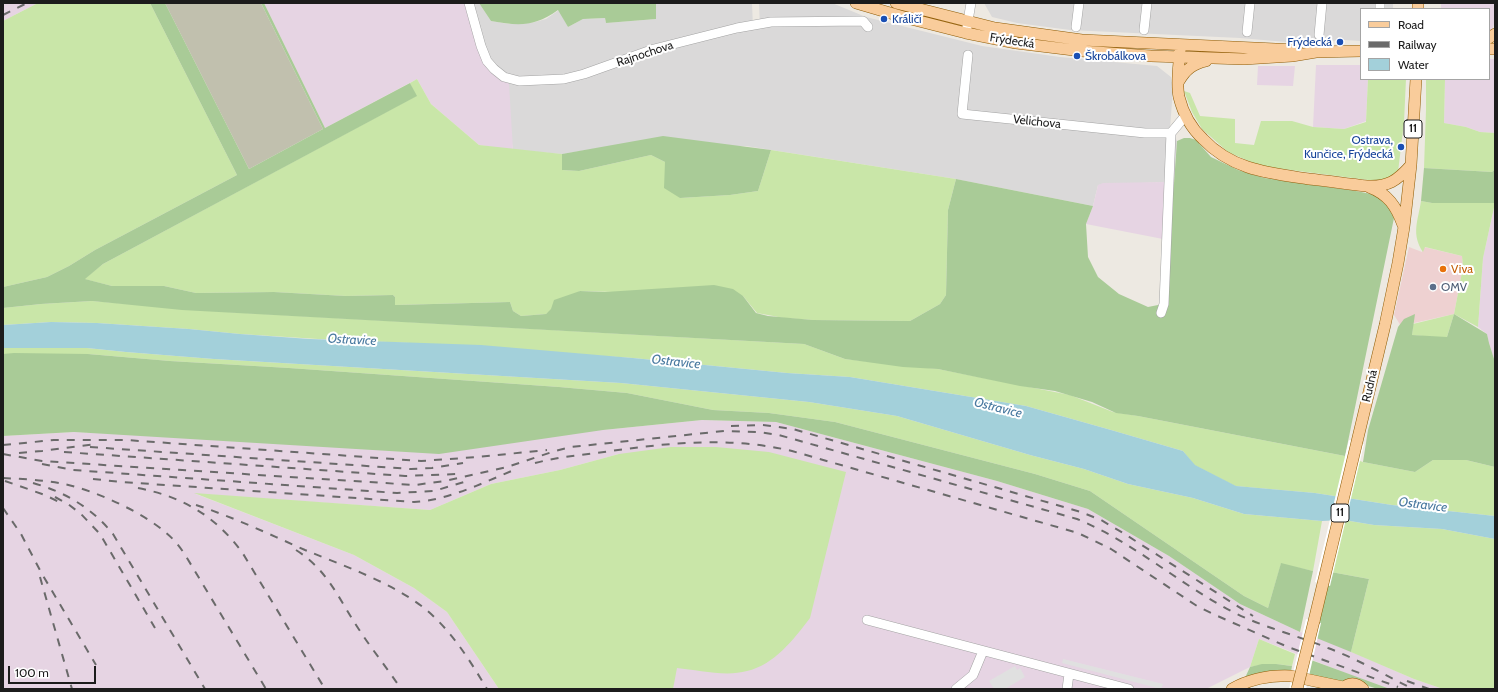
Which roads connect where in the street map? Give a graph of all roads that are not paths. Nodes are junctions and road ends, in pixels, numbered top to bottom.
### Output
1 (469, 3) edge
2 (856, 3) edge
3 (896, 3) edge
4 (971, 3) edge
5 (1079, 3) edge
6 (1147, 3) edge
7 (1250, 3) edge
8 (1322, 3) edge
9 (868, 27) dead end
10 (1076, 27) dead end
11 (967, 28) junction
12 (1144, 30) dead end
13 (1247, 32) dead end
14 (1319, 35) dead end
15 (1181, 44) junction
16 (1360, 51) edge
17 (1316, 52) junction
18 (968, 55) dead end
19 (1139, 55) junction
20 (1180, 58) junction
21 (1216, 59) junction
22 (1416, 80) edge
23 (1179, 81) junction
24 (1186, 115) junction
25 (1171, 133) junction
26 (1410, 165) junction
27 (1367, 186) junction
28 (1404, 228) junction
29 (1162, 313) dead end
30 (867, 620) dead end
31 (983, 651) junction
32 (1069, 674) junction
33 (1343, 688) edge
34 (956, 689) edge
35 (1067, 689) edge
36 (1129, 689) edge
37 (1232, 689) edge
38 (1247, 689) edge
39 (1297, 689) edge
40 (1331, 689) edge
41 (1363, 689) edge

1 - 9 street, Rajnochova
2 - 11 main road, Frýdecká
3 - 11 main road, Frýdecká
4 - 11 street
5 - 10 street
6 - 12 street
7 - 13 street
8 - 14 street
11 - 15 main road, Frýdecká
11 - 19 main road, Frýdecká
15 - 17 main road, Frýdecká
15 - 20 main road
16 - 17 main road, Frýdecká
17 - 21 main road, Frýdecká
18 - 25 street, Velichova
19 - 20 main road, Frýdecká
19 - 23 main road
20 - 21 main road, Frýdecká
20 - 23 main road
21 - 23 main road
22 - 26 main road, Rudná / 11
23 - 24 main road
24 - 25 street
24 - 27 main road
25 - 29 street
26 - 27 main road
26 - 28 main road, Rudná / 11
27 - 28 main road
28 - 39 main road, Rudná / 11, bridge
30 - 31 street
31 - 32 street
31 - 34 street
32 - 35 street
32 - 36 street
33 - 37 main road
33 - 41 main road
38 - 40 main road

